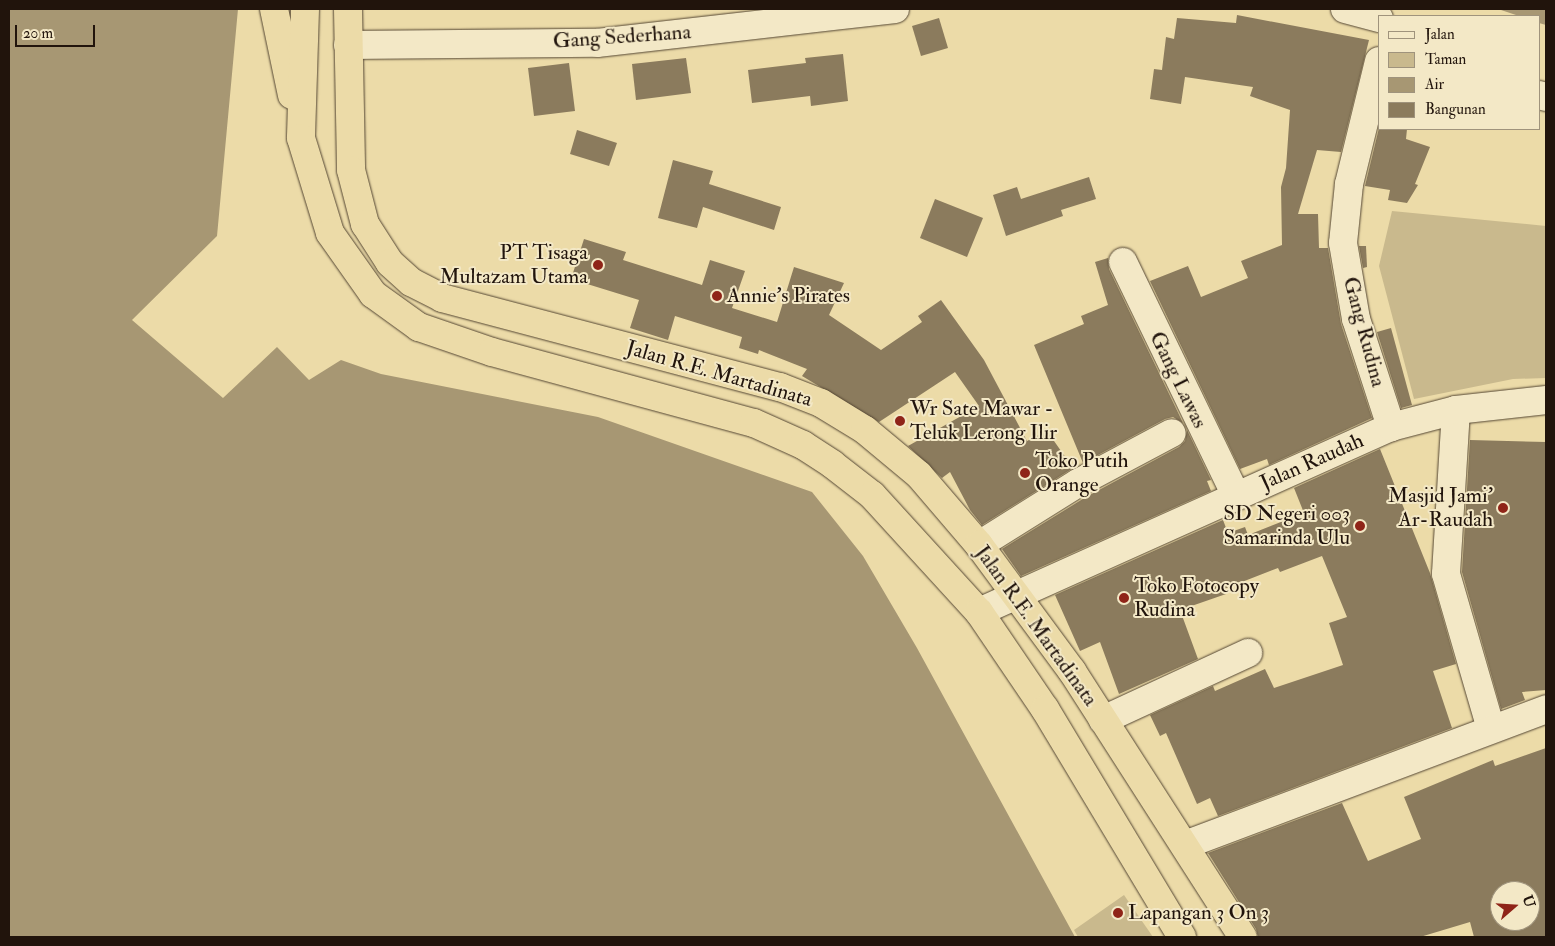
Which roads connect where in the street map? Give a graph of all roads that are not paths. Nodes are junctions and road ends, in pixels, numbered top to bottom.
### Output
1 (274, 9) edge
2 (305, 9) edge
3 (348, 9) edge
4 (895, 9) edge
5 (1345, 9) edge
6 (1378, 18) edge
7 (348, 45) junction
8 (1378, 64) edge
9 (301, 138) junction
10 (1123, 262) dead end
11 (1546, 400) edge
12 (1456, 410) junction
13 (1390, 427) junction
14 (1172, 433) dead end
15 (1236, 496) junction
16 (979, 545) junction
17 (1015, 594) junction
18 (979, 612) junction
19 (1248, 653) dead end
20 (1546, 709) edge
21 (1103, 720) junction
22 (1491, 729) junction
23 (1185, 845) junction
24 (1182, 937) edge
25 (1244, 937) edge

1 - 9 highway
2 - 9 highway, Jalan R.E. Martadinata
3 - 7 highway, Jalan R.E. Martadinata
4 - 7 street, Gang Sederhana
5 - 6 street
7 - 16 highway, Jalan R.E. Martadinata
8 - 13 street, Gang Rudina
9 - 18 highway, Jalan R.E. Martadinata
10 - 15 street, Gang Lawas
11 - 12 street, Jalan Raudah
12 - 13 street, Jalan Raudah
12 - 22 street
13 - 15 street, Jalan Raudah
14 - 16 street
15 - 17 street, Jalan Raudah
16 - 17 highway, Jalan R.E. Martadinata
17 - 18 street, Jalan Raudah
17 - 21 highway, Jalan R.E. Martadinata
18 - 24 highway, Jalan R.E. Martadinata
19 - 21 street
20 - 22 street
21 - 23 highway, Jalan R.E. Martadinata
22 - 23 street
23 - 25 highway, Jalan R.E. Martadinata

